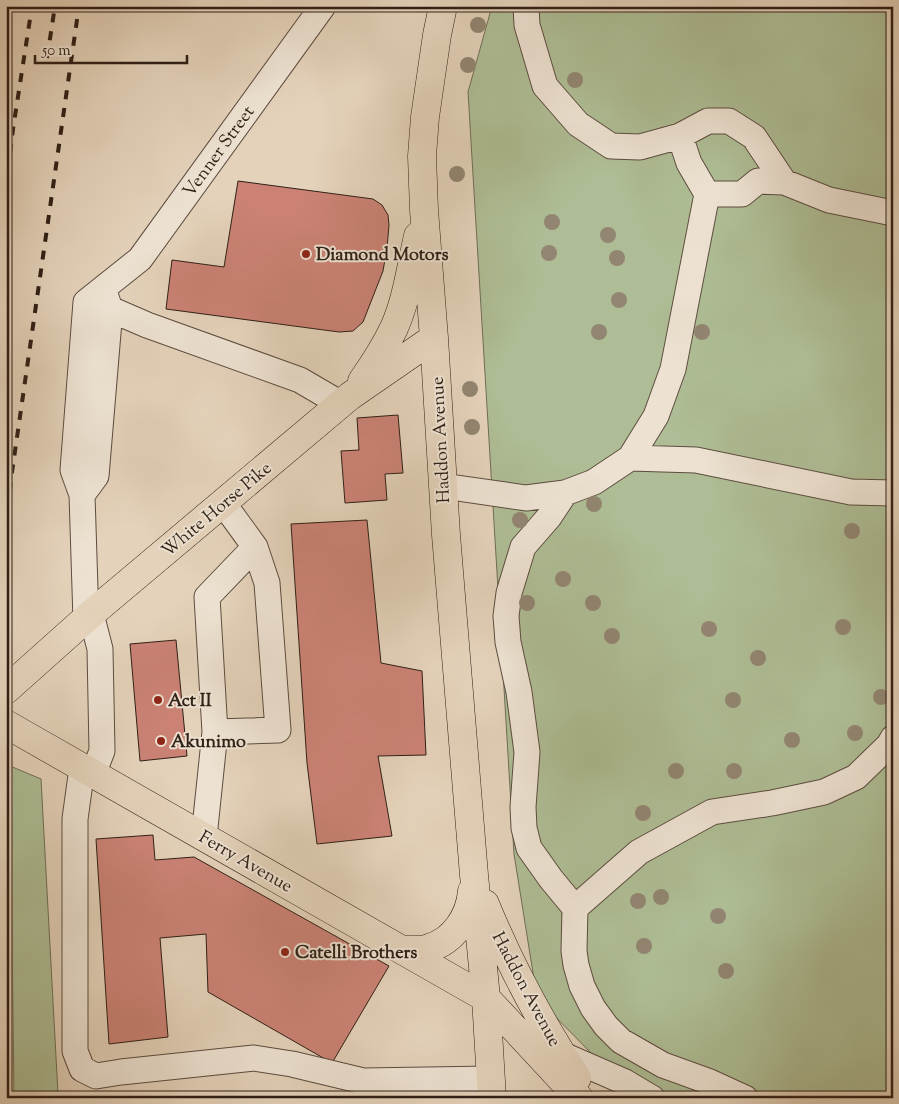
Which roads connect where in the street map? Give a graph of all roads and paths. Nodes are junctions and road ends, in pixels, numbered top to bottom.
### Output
1 (323, 6) edge
2 (443, 6) edge
3 (526, 6) edge
4 (680, 136) junction
5 (784, 182) junction
6 (707, 194) junction
7 (424, 210) junction
8 (893, 212) edge
9 (106, 298) junction
10 (434, 338) junction
11 (346, 400) junction
12 (630, 458) junction
13 (443, 486) junction
14 (565, 493) junction
15 (893, 493) edge
16 (222, 504) junction
17 (255, 547) junction
18 (88, 617) junction
19 (6, 690) edge
20 (6, 724) edge
21 (215, 732) junction
22 (893, 738) edge
23 (88, 771) junction
24 (204, 836) junction
25 (474, 875) junction
26 (574, 908) junction
27 (405, 950) junction
28 (486, 998) junction
29 (563, 1055) junction
30 (491, 1089) edge
31 (579, 1098) edge
32 (590, 1098) edge
33 (652, 1098) edge
34 (745, 1098) edge

1 - 9 street, Venner Street
2 - 7 main road, Haddon Avenue
3 - 4 street
4 - 5 street
4 - 6 street
5 - 6 street
5 - 8 street
6 - 12 street
7 - 10 main road, Haddon Avenue
7 - 11 main road
9 - 11 street
9 - 18 street, Venner Street
10 - 11 main road, White Horse Pike
10 - 13 main road, Haddon Avenue
11 - 16 main road, White Horse Pike
12 - 14 street
12 - 15 street
13 - 14 street
13 - 25 main road, Haddon Avenue
14 - 26 street
16 - 17 street
16 - 18 main road, White Horse Pike
17 - 21 street
17 - 21 street
18 - 19 main road, White Horse Pike
18 - 23 street, Venner Street
20 - 23 main road, Ferry Avenue
21 - 24 street
22 - 26 street
23 - 24 main road, Ferry Avenue
23 - 30 street, Venner Street
24 - 27 main road, Ferry Avenue
25 - 27 main road
25 - 28 main road, Haddon Avenue
25 - 29 main road, Haddon Avenue
26 - 34 street
27 - 28 main road, Ferry Avenue
28 - 30 main road
28 - 31 main road, Haddon Avenue
29 - 32 main road, Haddon Avenue
29 - 33 street

